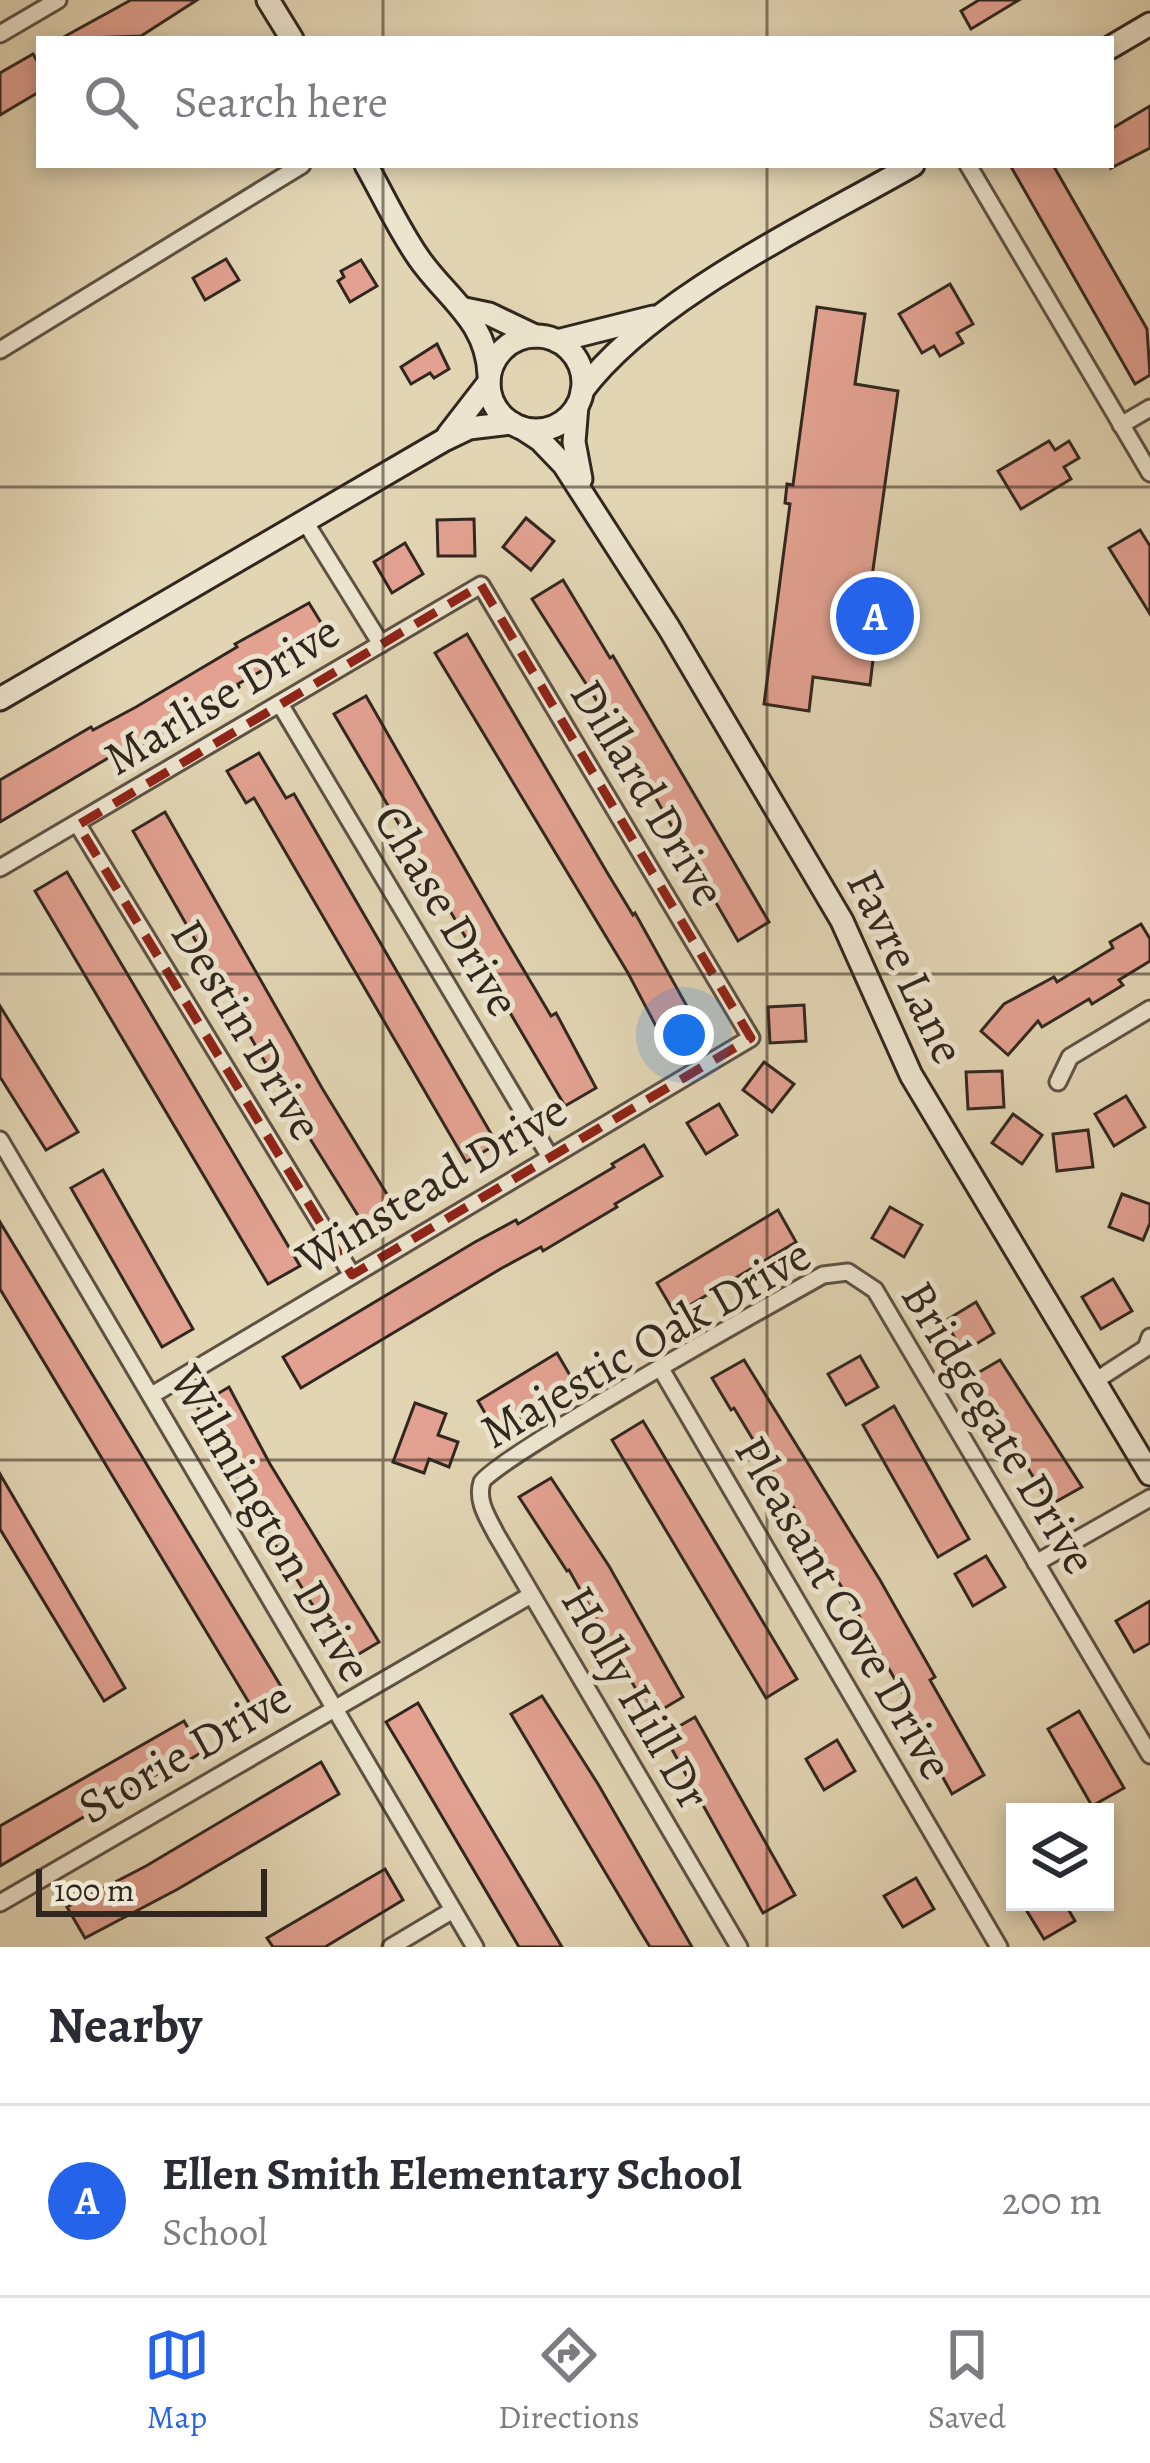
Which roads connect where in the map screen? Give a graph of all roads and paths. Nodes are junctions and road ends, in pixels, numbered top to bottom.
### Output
1 (58, 0) edge
2 (268, 0) edge
3 (1150, 24) edge
4 (0, 34) edge
5 (290, 36) edge
6 (1114, 45) edge
7 (297, 168) edge
8 (368, 168) edge
9 (909, 168) edge
10 (970, 168) edge
11 (465, 309) junction
12 (659, 316) junction
13 (546, 339) junction
14 (0, 350) edge
15 (489, 379) junction
16 (579, 398) junction
17 (1150, 408) edge
18 (516, 425) junction
19 (1121, 425) junction
20 (444, 440) junction
21 (1150, 473) edge
22 (587, 497) junction
23 (304, 520) junction
24 (481, 585) joint
25 (381, 644) junction
26 (0, 699) edge
27 (280, 704) junction
28 (78, 825) junction
29 (0, 868) edge
30 (1150, 1009) edge
31 (751, 1038) joint
32 (1058, 1082) dead end
33 (0, 1141) edge
34 (550, 1157) junction
35 (848, 1272) joint
36 (352, 1275) junction
37 (1150, 1337) edge
38 (661, 1369) junction
39 (1095, 1381) junction
40 (152, 1395) junction
41 (1150, 1474) edge
42 (482, 1483) joint
43 (1150, 1498) edge
44 (1036, 1563) junction
45 (531, 1594) junction
46 (335, 1708) junction
47 (1150, 1755) edge
48 (0, 1903) edge
49 (453, 1910) junction
50 (391, 1947) edge
51 (475, 1947) edge
52 (739, 1947) edge
53 (999, 1947) edge

1 - 4 street
2 - 5 street
3 - 6 street
7 - 14 street
8 - 11 street
9 - 12 street
10 - 19 street
11 - 13 street
11 - 15 street
12 - 13 street
12 - 16 street
13 - 15 street
13 - 16 street
15 - 18 street
15 - 20 street
16 - 18 street
16 - 22 street, Favre Lane
17 - 19 street
18 - 20 street
18 - 22 street, Favre Lane
19 - 21 street
20 - 23 street
22 - 39 street, Favre Lane
23 - 25 street
23 - 26 street
24 - 25 street, Marlise Drive
24 - 31 street, Dillard Drive
25 - 27 street, Marlise Drive
27 - 28 street, Marlise Drive
27 - 34 street, Chase Drive
28 - 29 street, Marlise Drive
28 - 36 street, Destin Drive
30 - 32 street
31 - 34 street, Winstead Drive
33 - 40 street, Wilmington Drive
34 - 36 street, Winstead Drive
35 - 38 street, Majestic Oak Drive
35 - 44 street, Bridgegate Drive
36 - 40 street, Winstead Drive
37 - 39 street
38 - 42 street, Majestic Oak Drive
38 - 53 street, Pleasant Cove Drive
39 - 41 street, Favre Lane
40 - 46 street, Wilmington Drive
42 - 45 street, Holly Hill Dr
43 - 44 street
44 - 47 street, Bridgegate Drive
45 - 46 street, Storie Drive
45 - 52 street, Holly Hill Dr
46 - 48 street, Storie Drive
46 - 49 street, Wilmington Drive
49 - 50 street
49 - 51 street, Wilmington Drive

